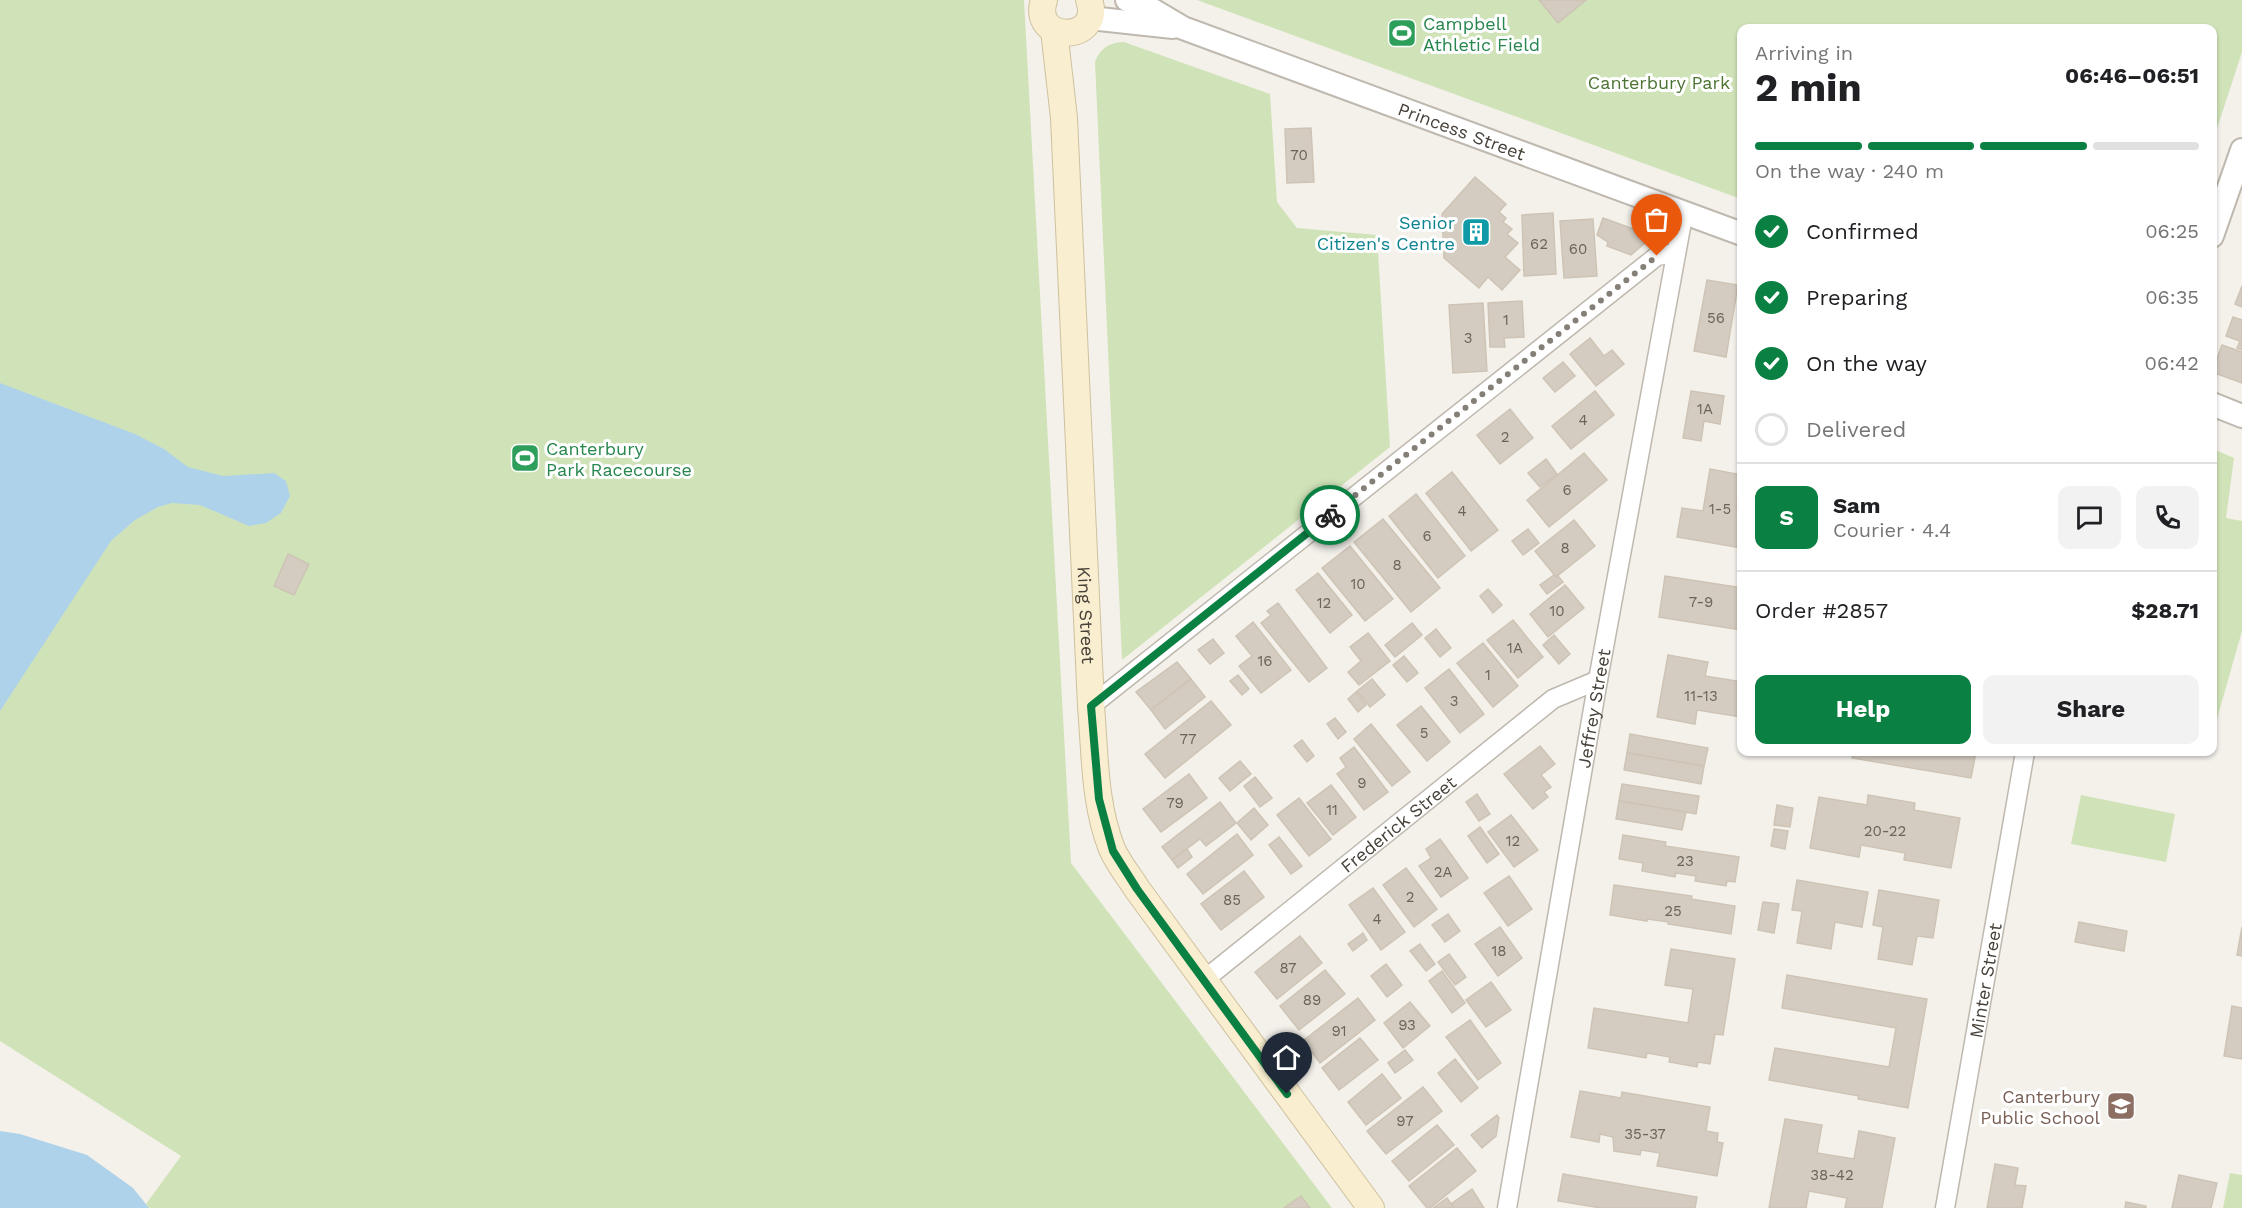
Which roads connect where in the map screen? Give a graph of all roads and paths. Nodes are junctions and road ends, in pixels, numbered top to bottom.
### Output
1 (1044, 0) edge
2 (1127, 0) edge
3 (1077, 20) edge
4 (1183, 28) junction
5 (2242, 150) edge
6 (1684, 211) junction
7 (2217, 222) edge
8 (1737, 232) edge
9 (1676, 253) junction
10 (2217, 406) edge
11 (2242, 416) edge
12 (1598, 680) junction
13 (1091, 706) junction
14 (2024, 756) edge
15 (1204, 980) junction
16 (1371, 1208) edge
17 (1507, 1208) edge
18 (1945, 1208) edge

1 - 3 main road
2 - 4 street, Princess Street
3 - 4 street, Princess Street
3 - 13 main road, King Street
4 - 6 street, Princess Street
5 - 7 street
6 - 8 street, Princess Street
6 - 9 street, Jeffrey Street
9 - 12 street, Jeffrey Street
9 - 13 street
10 - 11 street
12 - 15 street, Frederick Street
12 - 17 street, Jeffrey Street
13 - 15 main road, King Street
14 - 18 street, Minter Street
15 - 16 main road, King Street

